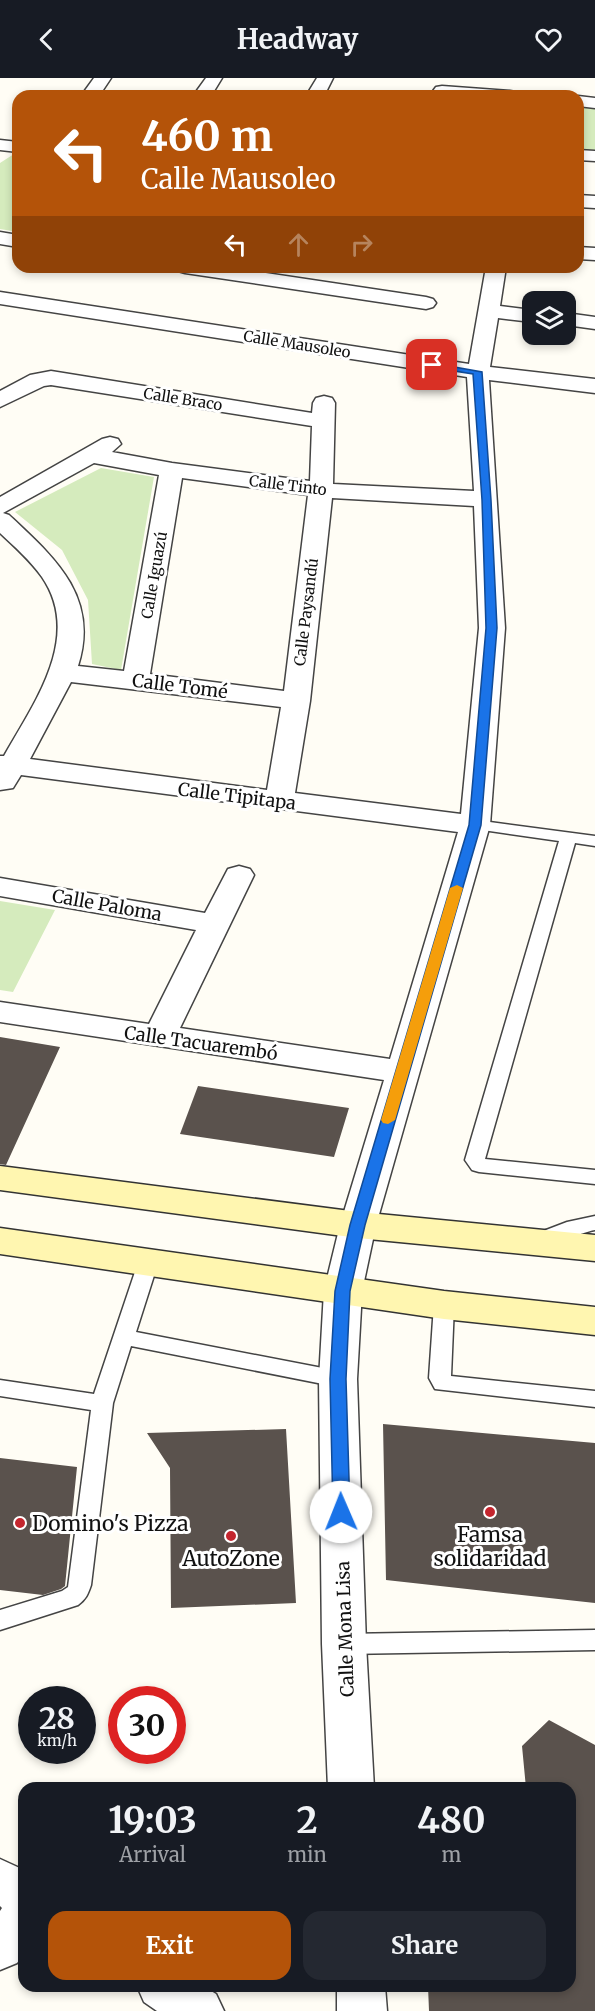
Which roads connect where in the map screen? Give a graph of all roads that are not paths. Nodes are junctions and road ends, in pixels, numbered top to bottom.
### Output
1 (444, 88) edge
2 (460, 90) edge
3 (252, 273) edge
4 (495, 273) edge
5 (0, 298) edge
6 (426, 303) dead end
7 (490, 311) junction
8 (522, 315) edge
9 (576, 320) edge
10 (595, 323) edge
11 (478, 372) junction
12 (595, 386) edge
13 (0, 400) edge
14 (323, 412) joint
15 (116, 440) dead end
16 (90, 455) junction
17 (172, 470) junction
18 (321, 490) junction
19 (486, 500) junction
20 (0, 507) edge
21 (0, 520) edge
22 (63, 674) junction
23 (136, 680) junction
24 (296, 701) junction
25 (4, 772) edge
26 (279, 801) junction
27 (475, 825) junction
28 (568, 838) junction
29 (595, 841) edge
30 (239, 876) dead end
31 (0, 886) edge
32 (215, 924) junction
33 (0, 1012) edge
34 (159, 1037) junction
35 (402, 1072) junction
36 (595, 1177) edge
37 (0, 1178) edge
38 (595, 1223) edge
39 (357, 1225) junction
40 (0, 1241) edge
41 (535, 1242) junction
42 (595, 1248) edge
43 (148, 1263) junction
44 (343, 1291) junction
45 (444, 1305) junction
46 (595, 1321) edge
47 (122, 1337) junction
48 (338, 1379) junction
49 (0, 1388) edge
50 (595, 1399) edge
51 (102, 1403) junction
52 (0, 1620) edge
53 (595, 1640) edge
54 (344, 1644) junction
55 (351, 1782) edge
56 (0, 1880) edge
57 (18, 1892) edge
58 (18, 1925) edge
59 (0, 1947) edge
60 (170, 1992) edge
61 (361, 1992) edge
62 (199, 2011) edge
63 (362, 2011) edge

1 - 2 street
3 - 6 street
4 - 7 street, Calle Mona Lisa
5 - 11 street, Calle Mausoleo
7 - 8 street
7 - 11 street, Calle Mona Lisa
9 - 10 street
11 - 12 street, Calle Mausoleo
11 - 19 street, Calle Mona Lisa
13 - 14 street, Calle Braco
14 - 18 street, Calle Paysandú
15 - 16 street
16 - 17 street, Calle Tinto
16 - 20 street
17 - 18 street, Calle Tinto
17 - 23 street, Calle Iguazú
18 - 19 street, Calle Tinto
18 - 24 street, Calle Paysandú
19 - 27 street, Calle Mona Lisa
21 - 22 street
22 - 23 street, Calle Tomé
22 - 25 street
23 - 24 street, Calle Tomé
24 - 26 street, Calle Paysandú
25 - 26 street, Calle Tipitapa
26 - 27 street, Calle Tipitapa
27 - 28 lane
27 - 35 street, Calle Mona Lisa
28 - 29 lane
28 - 36 lane
30 - 32 street
31 - 32 street, Calle Paloma
32 - 34 street
33 - 34 street, Calle Tacuarembó
34 - 35 street, Calle Tacuarembó
35 - 39 street, Calle Mona Lisa
37 - 39 main road
38 - 41 lane
39 - 41 main road
39 - 44 street, Calle Mona Lisa
40 - 43 main road
41 - 42 main road
43 - 44 main road
43 - 47 lane
44 - 45 main road
44 - 48 street, Calle Mona Lisa
45 - 46 main road
45 - 50 lane
47 - 48 lane
47 - 51 lane
48 - 54 street, Calle Mona Lisa
49 - 51 lane
51 - 52 lane
53 - 54 lane
54 - 55 street, Calle Mona Lisa
56 - 57 street
58 - 59 street
60 - 62 street
61 - 63 street

